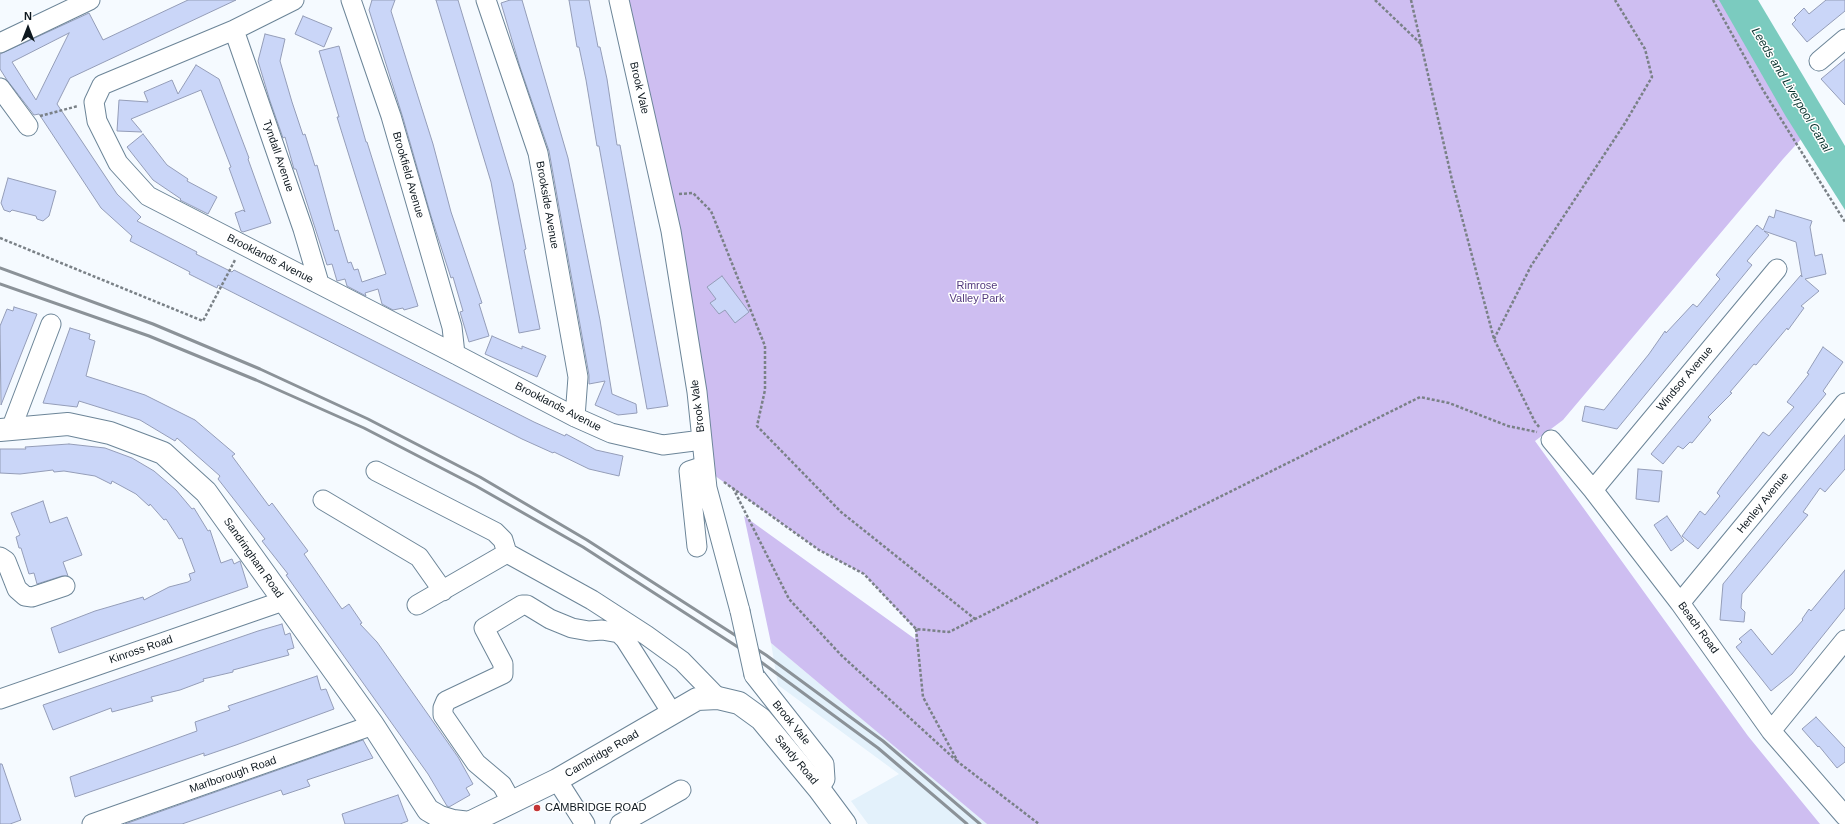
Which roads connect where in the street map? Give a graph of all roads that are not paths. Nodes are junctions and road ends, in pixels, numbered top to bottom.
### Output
1 (294, 0) edge
2 (351, 0) edge
3 (486, 0) edge
4 (619, 0) edge
5 (94, 3) edge
6 (234, 30) junction
7 (1845, 39) edge
8 (0, 43) edge
9 (1818, 61) dead end
10 (0, 88) edge
11 (26, 123) road end
12 (1777, 269) dead end
13 (319, 283) junction
14 (51, 324) dead end
15 (455, 354) junction
16 (1845, 403) edge
17 (575, 417) junction
18 (5, 430) edge
19 (702, 440) junction
20 (1551, 440) dead end
21 (704, 466) junction
22 (376, 471) dead end
23 (1593, 490) junction
24 (323, 500) dead end
25 (697, 547) dead end
26 (507, 553) junction
27 (0, 557) edge
28 (65, 586) dead end
29 (443, 591) junction
30 (283, 601) junction
31 (1680, 603) junction
32 (417, 605) dead end
33 (1845, 640) edge
34 (718, 698) junction
35 (0, 699) edge
36 (739, 703) joint
37 (672, 713) junction
38 (373, 725) junction
39 (1771, 731) junction
40 (556, 780) junction
41 (819, 788) junction
42 (681, 790) dead end
43 (512, 803) junction
44 (1845, 816) edge
45 (428, 817) edge
46 (469, 823) edge
47 (92, 824) edge
48 (585, 824) edge
49 (620, 824) edge
50 (845, 824) edge

1 - 6 street
2 - 15 street, Brookfield Avenue
3 - 17 street, Brookside Avenue
4 - 19 street, Brook Vale
5 - 8 street
6 - 13 street, Tyndall Avenue
6 - 13 street, Brooklands Avenue
7 - 9 street
10 - 11 street
12 - 23 street, Windsor Avenue
13 - 15 street, Brooklands Avenue
14 - 18 street
15 - 17 street, Brooklands Avenue
16 - 31 street, Henley Avenue
17 - 19 street, Brooklands Avenue
18 - 30 main road, Sandringham Road
19 - 21 street, Brook Vale
20 - 23 street, Beach Road
21 - 25 street
21 - 41 street, Brook Vale, bridge
22 - 26 street
23 - 31 street, Beach Road
24 - 29 street
26 - 29 street
26 - 34 street
27 - 28 street
29 - 32 street
30 - 35 street, Kinross Road
30 - 38 main road, Sandringham Road
31 - 39 street, Beach Road
33 - 39 street
34 - 36 main road, Cambridge Road
34 - 37 main road, Cambridge Road
36 - 41 main road, Sandy Road
37 - 40 main road, Cambridge Road
37 - 43 street
38 - 45 main road, Sandringham Road
38 - 47 street, Marlborough Road
39 - 44 street, Beach Road
40 - 43 main road, Cambridge Road
40 - 48 street
41 - 50 main road, Sandy Road
42 - 49 street
43 - 46 main road, Cambridge Road
45 - 46 main road, Sandringham Road

